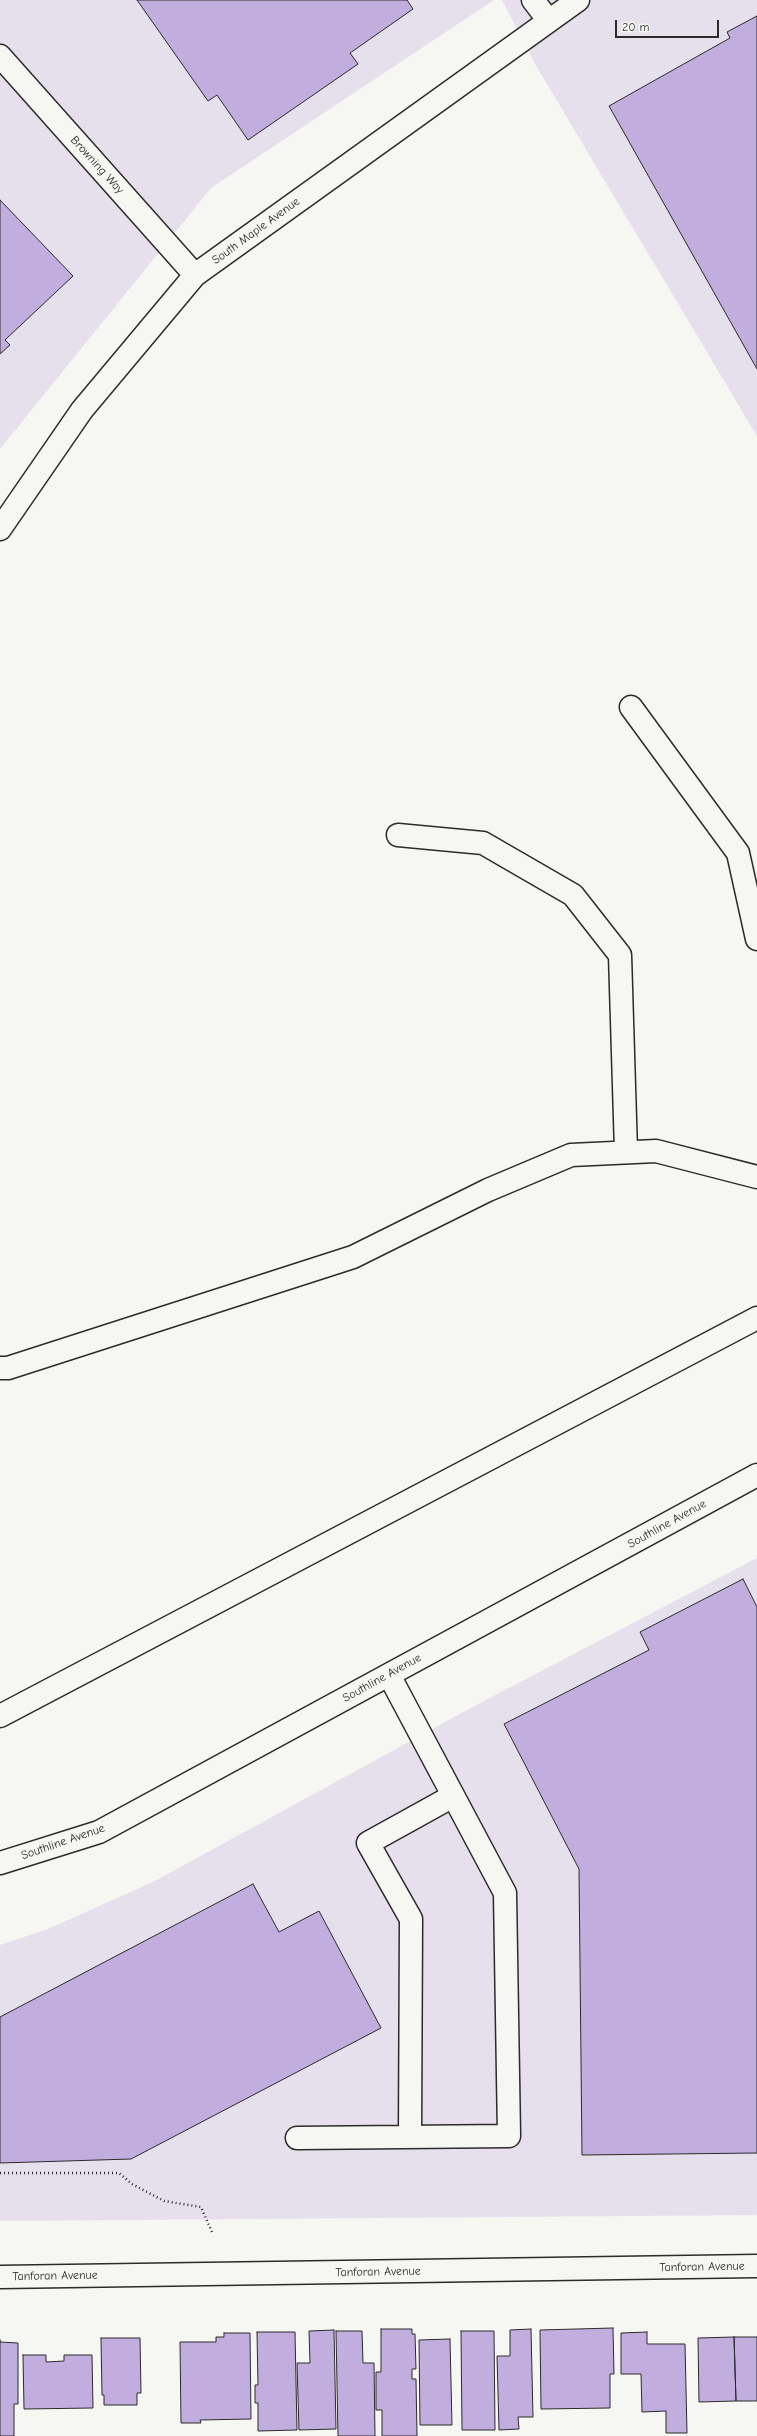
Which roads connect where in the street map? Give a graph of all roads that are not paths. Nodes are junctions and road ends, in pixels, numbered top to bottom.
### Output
1 (533, 0) edge
2 (578, 0) edge
3 (549, 21) junction
4 (0, 56) edge
5 (195, 275) junction
6 (0, 529) edge
7 (631, 707) dead end
8 (398, 835) dead end
9 (757, 939) edge
10 (626, 1152) junction
11 (757, 1177) edge
12 (757, 1318) edge
13 (0, 1368) edge
14 (757, 1475) edge
15 (389, 1675) junction
16 (0, 1716) edge
17 (453, 1796) junction
18 (0, 1863) edge
19 (410, 2137) junction
20 (297, 2138) dead end
21 (757, 2266) edge
22 (0, 2277) edge

1 - 3 street
2 - 3 street, South Maple Avenue
3 - 5 street, South Maple Avenue
4 - 5 street, Browning Way
5 - 6 street, South Maple Avenue
7 - 9 street
8 - 10 street
10 - 11 street
10 - 13 street
12 - 16 street
14 - 15 street, Southline Avenue
15 - 17 street
15 - 18 street, Southline Avenue
17 - 19 street
17 - 19 street
19 - 20 street
21 - 22 street, Tanforan Avenue

